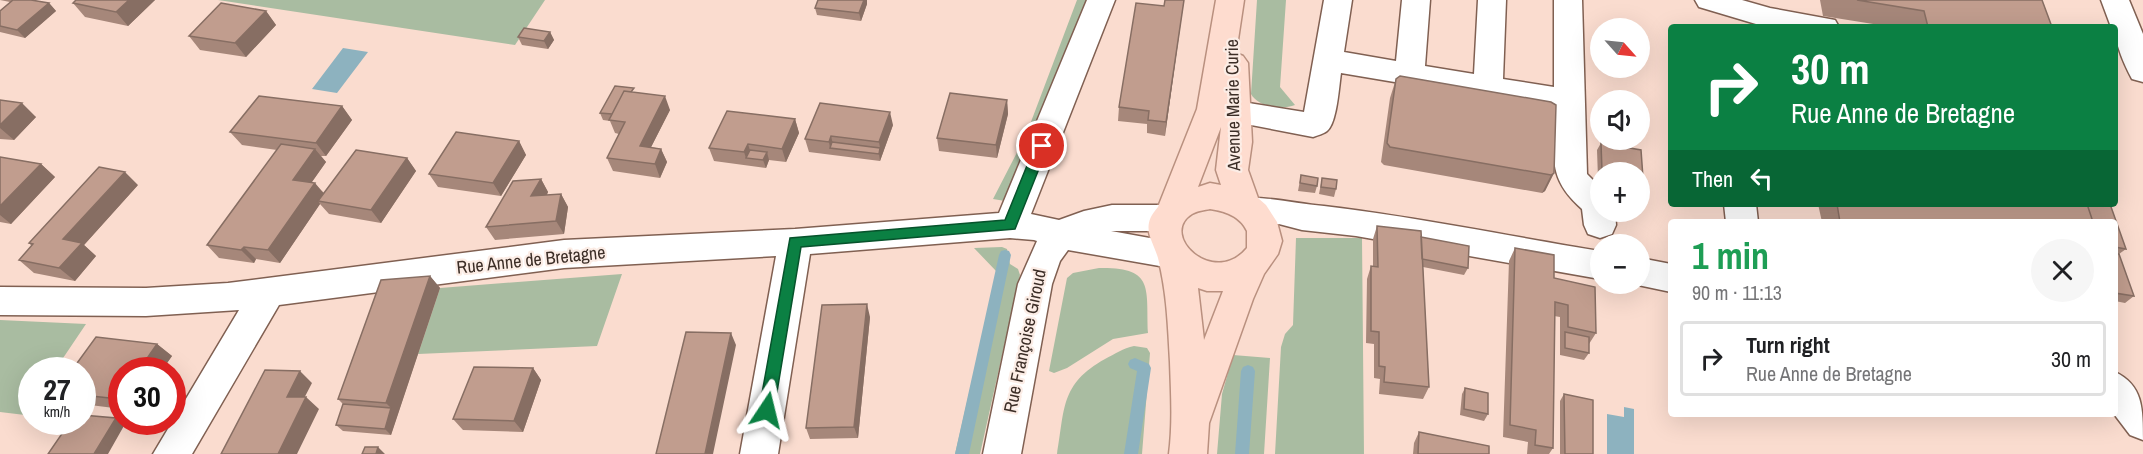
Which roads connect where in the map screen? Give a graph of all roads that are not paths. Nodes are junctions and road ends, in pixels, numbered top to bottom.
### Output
1 (1101, 0) edge
2 (1338, 0) edge
3 (1416, 0) edge
4 (1492, 0) edge
5 (1568, 0) edge
6 (2115, 0) edge
7 (1229, 1) edge
8 (1714, 10) edge
9 (1778, 10) edge
10 (1817, 24) edge
11 (1328, 60) junction
12 (2143, 71) edge
13 (1409, 74) junction
14 (1488, 87) junction
15 (1570, 101) junction
16 (1236, 112) junction
17 (1169, 216) junction
18 (1253, 217) junction
19 (1010, 225) junction
20 (1600, 225) dead end
21 (1062, 234) junction
22 (795, 242) junction
23 (1173, 256) junction
24 (1590, 264) edge
25 (1251, 266) junction
26 (1650, 274) edge
27 (1668, 277) edge
28 (267, 294) junction
29 (0, 301) edge
30 (2118, 392) edge
31 (2143, 423) edge
32 (1190, 440) edge
33 (172, 454) edge
34 (759, 454) edge
35 (1002, 454) edge

1 - 19 street
2 - 11 street
3 - 13 street
4 - 14 street
5 - 15 street
6 - 12 street
7 - 16 main road, Avenue Marie Curie
7 - 17 main road, Avenue Marie Curie
8 - 9 street
9 - 10 street
11 - 13 street
11 - 16 street
13 - 14 street
14 - 15 street
15 - 20 street
16 - 18 main road, Avenue Marie Curie
17 - 18 main road
17 - 21 street
17 - 23 main road
18 - 24 street
18 - 25 main road
19 - 21 street, Rue Anne de Bretagne
19 - 22 street, Rue Anne de Bretagne
21 - 23 street, Rue Anne de Bretagne
21 - 35 street, Rue Françoise Giroud
22 - 28 street, Rue Anne de Bretagne
22 - 34 street
23 - 25 main road
23 - 32 main road
25 - 32 main road
26 - 27 street
28 - 29 street, Rue Anne de Bretagne
28 - 33 street
30 - 31 street

